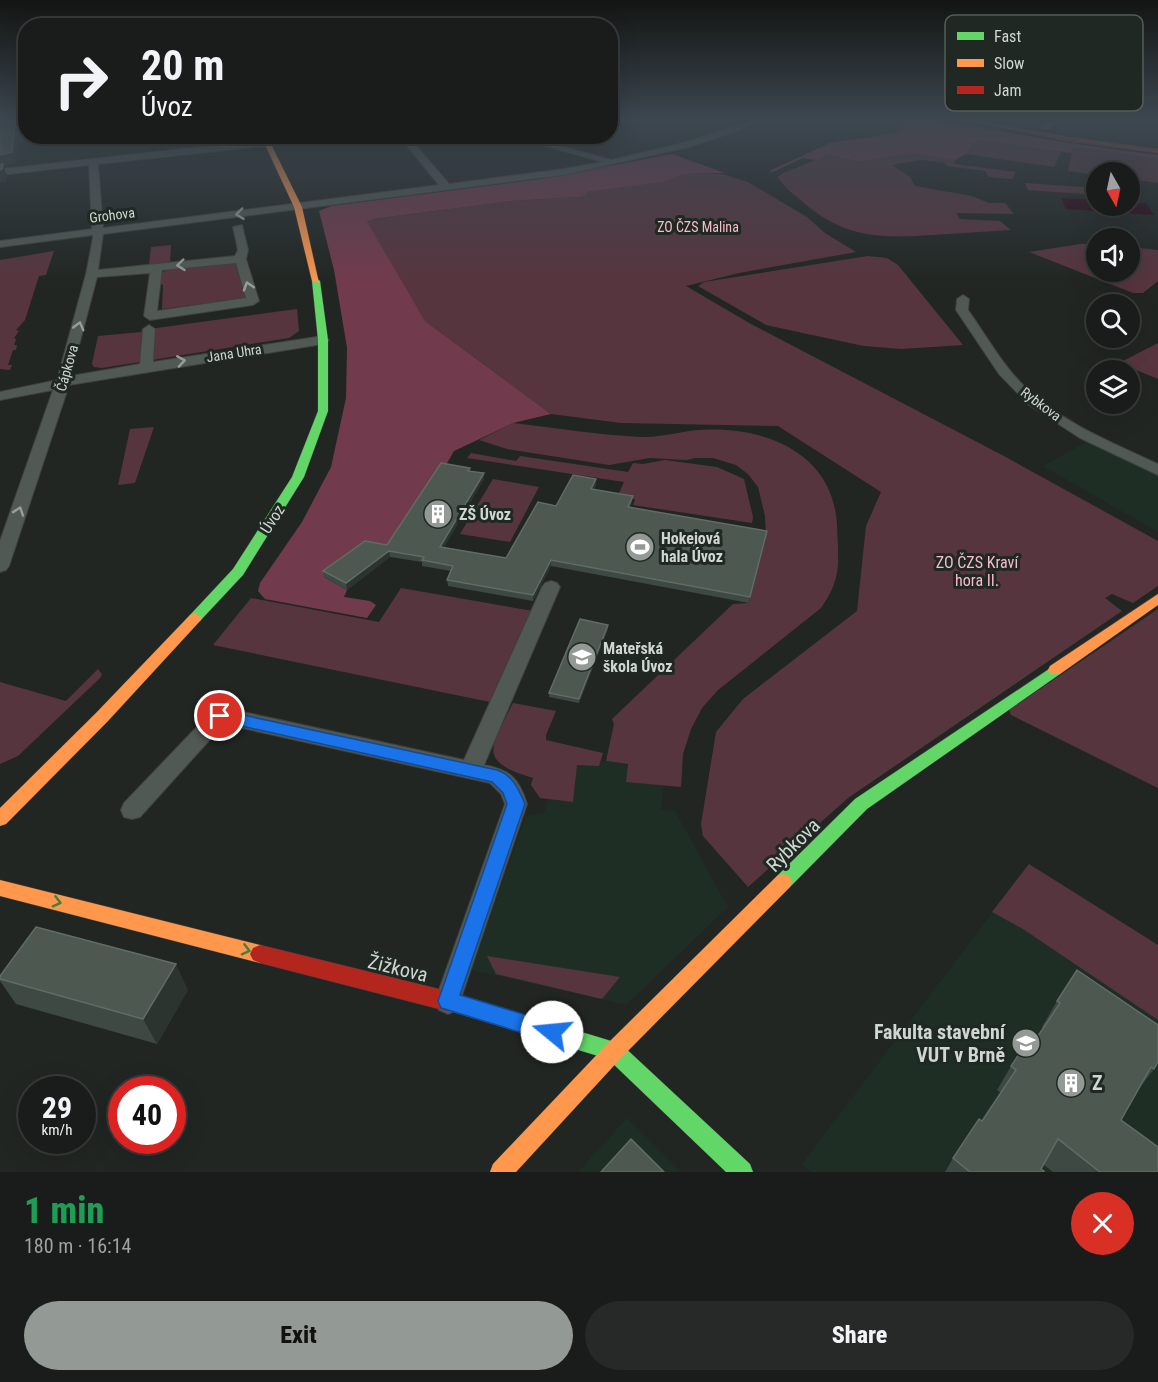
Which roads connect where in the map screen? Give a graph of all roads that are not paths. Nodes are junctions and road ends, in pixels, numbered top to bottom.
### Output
1 (94, 175) edge
2 (283, 175) edge
3 (436, 175) edge
4 (533, 175) edge
5 (447, 188) junction
6 (298, 207) junction
7 (237, 227) dead end
8 (97, 232) junction
9 (0, 244) edge
10 (240, 259) junction
11 (157, 270) junction
12 (92, 274) junction
13 (963, 299) dead end
14 (149, 323) junction
15 (323, 340) junction
16 (146, 367) junction
17 (63, 382) junction
18 (0, 396) edge
19 (1158, 470) edge
20 (0, 566) edge
21 (551, 587) dead end
22 (1158, 598) edge
23 (471, 770) junction
24 (132, 810) dead end
25 (0, 819) edge
26 (0, 888) edge
27 (448, 1001) junction
28 (614, 1051) junction
29 (501, 1172) edge
30 (742, 1172) edge

1 - 8 street, Čápkova
2 - 6 street, Úvoz
3 - 5 street
4 - 5 street, Grohova
5 - 6 street, Grohova
6 -> 8 street, Grohova
6 - 15 street, Úvoz
7 - 10 street
8 - 9 street, Grohova
8 - 12 street, Čápkova
10 -> 11 street
14 -> 10 street
11 - 12 street
11 - 14 street
17 -> 12 street, Čápkova
13 - 19 street, Rybkova
14 - 16 street
16 -> 15 street, Jana Uhra
15 - 25 street, Úvoz
16 - 17 street, Jana Uhra
17 - 18 street, Jana Uhra
20 -> 17 street, Čápkova
21 - 23 street
22 - 28 street, Rybkova
23 - 24 street
23 - 27 street
26 -> 27 street, Žižkova
27 - 28 street, Žižkova
28 - 29 street, Rybkova
28 - 30 street, Žižkova

